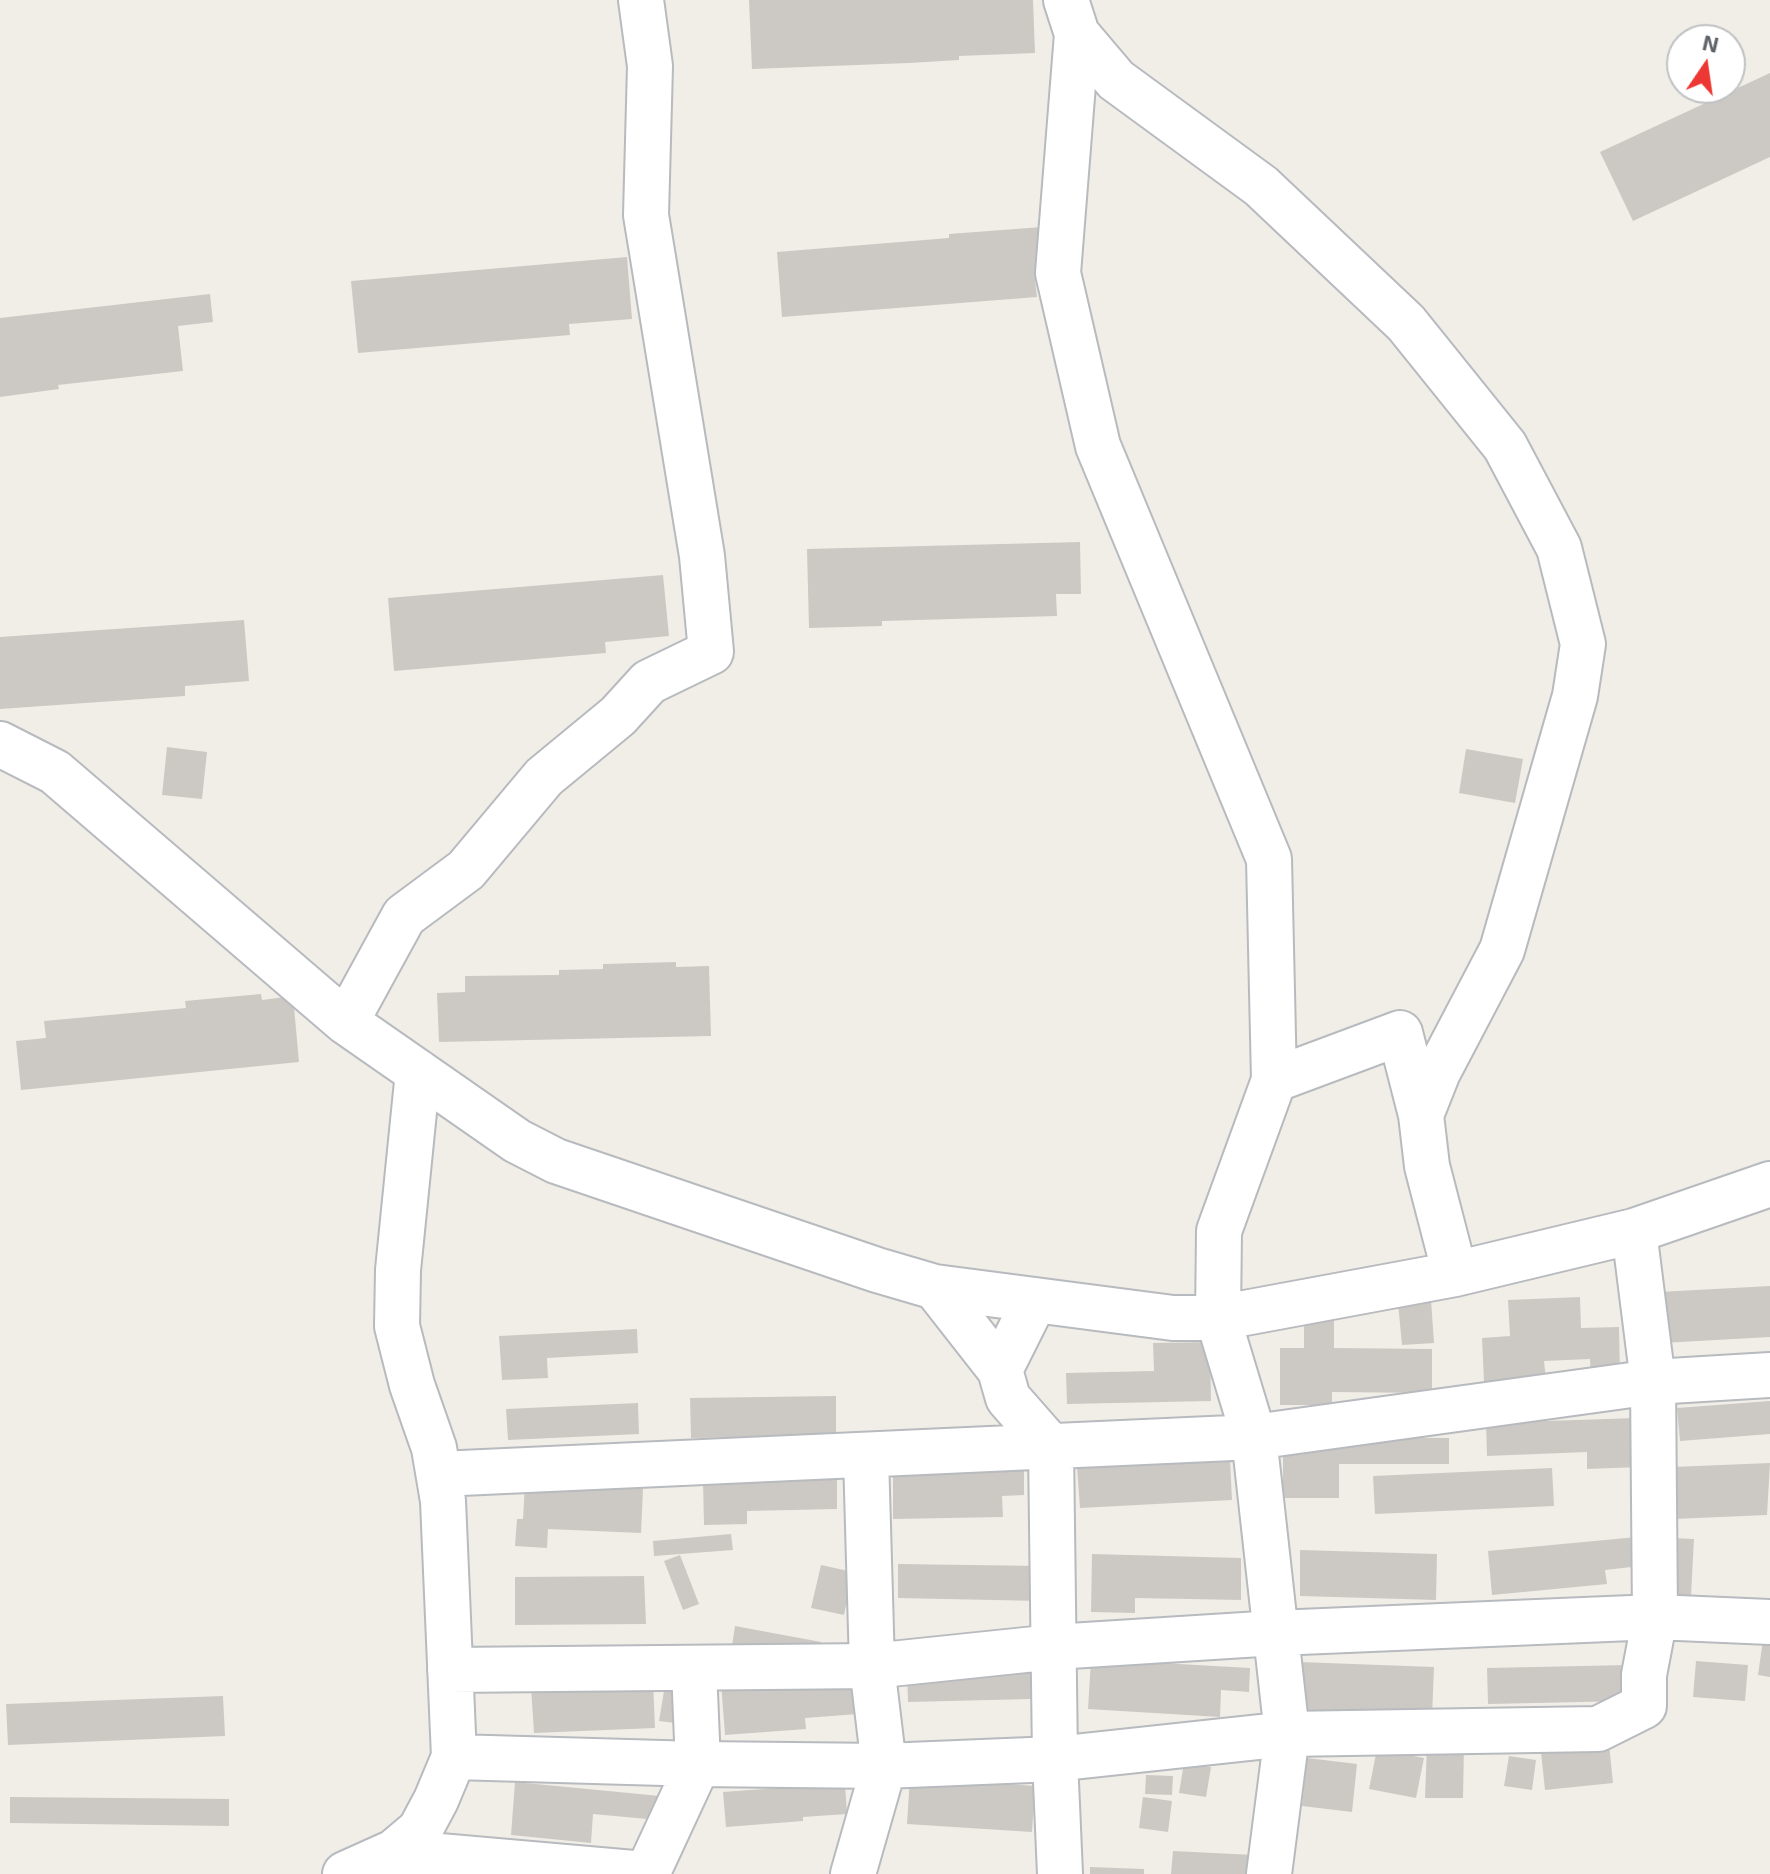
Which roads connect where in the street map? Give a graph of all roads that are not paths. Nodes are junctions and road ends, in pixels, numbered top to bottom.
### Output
1 (641, 0) edge
2 (1071, 17) edge
3 (0, 744) edge
4 (346, 1022) junction
5 (418, 1072) junction
6 (1274, 1080) junction
7 (1421, 1115) junction
8 (1770, 1184) edge
9 (1634, 1231) junction
10 (1455, 1274) junction
11 (935, 1287) junction
12 (1035, 1300) junction
13 (1218, 1318) junction
14 (1000, 1370) junction
15 (1770, 1375) edge
16 (1653, 1382) junction
17 (1254, 1437) junction
18 (1051, 1447) junction
19 (866, 1456) junction
20 (439, 1474) junction
21 (1655, 1617) junction
22 (1770, 1622) edge
23 (1276, 1633) junction
24 (1054, 1647) junction
25 (872, 1666) junction
26 (694, 1669) junction
27 (450, 1670) junction
28 (1287, 1734) junction
29 (454, 1757) junction
30 (1055, 1759) junction
31 (698, 1764) junction
32 (884, 1766) junction
33 (394, 1852) junction
34 (348, 1873) edge
35 (646, 1874) edge
36 (853, 1874) edge
37 (1060, 1874) edge
38 (1269, 1874) edge

1 - 4 street
2 - 6 street
2 - 7 street
3 - 4 street
4 - 5 street
5 - 11 street
5 - 20 street
6 - 7 street
6 - 13 street
7 - 10 street
8 - 9 street
9 - 10 street
9 - 16 street
10 - 13 street
11 - 12 street
11 - 14 street
12 - 13 street
12 - 14 street
13 - 17 street
14 - 18 street
15 - 16 street
16 - 17 street
16 - 21 street
17 - 18 street
17 - 23 street
18 - 19 street
18 - 24 street
19 - 20 street
19 - 25 street
20 - 27 street
21 - 22 street
21 - 23 street
21 - 28 street
23 - 24 street
23 - 28 street
24 - 25 street
24 - 30 street
25 - 26 street
25 - 32 street
26 - 27 street
26 - 31 street
27 - 29 street
28 - 30 street
28 - 38 street
29 - 31 street
29 - 33 street
30 - 32 street
30 - 37 street
31 - 32 street
31 - 35 street
32 - 36 street
33 - 34 street
33 - 35 street

